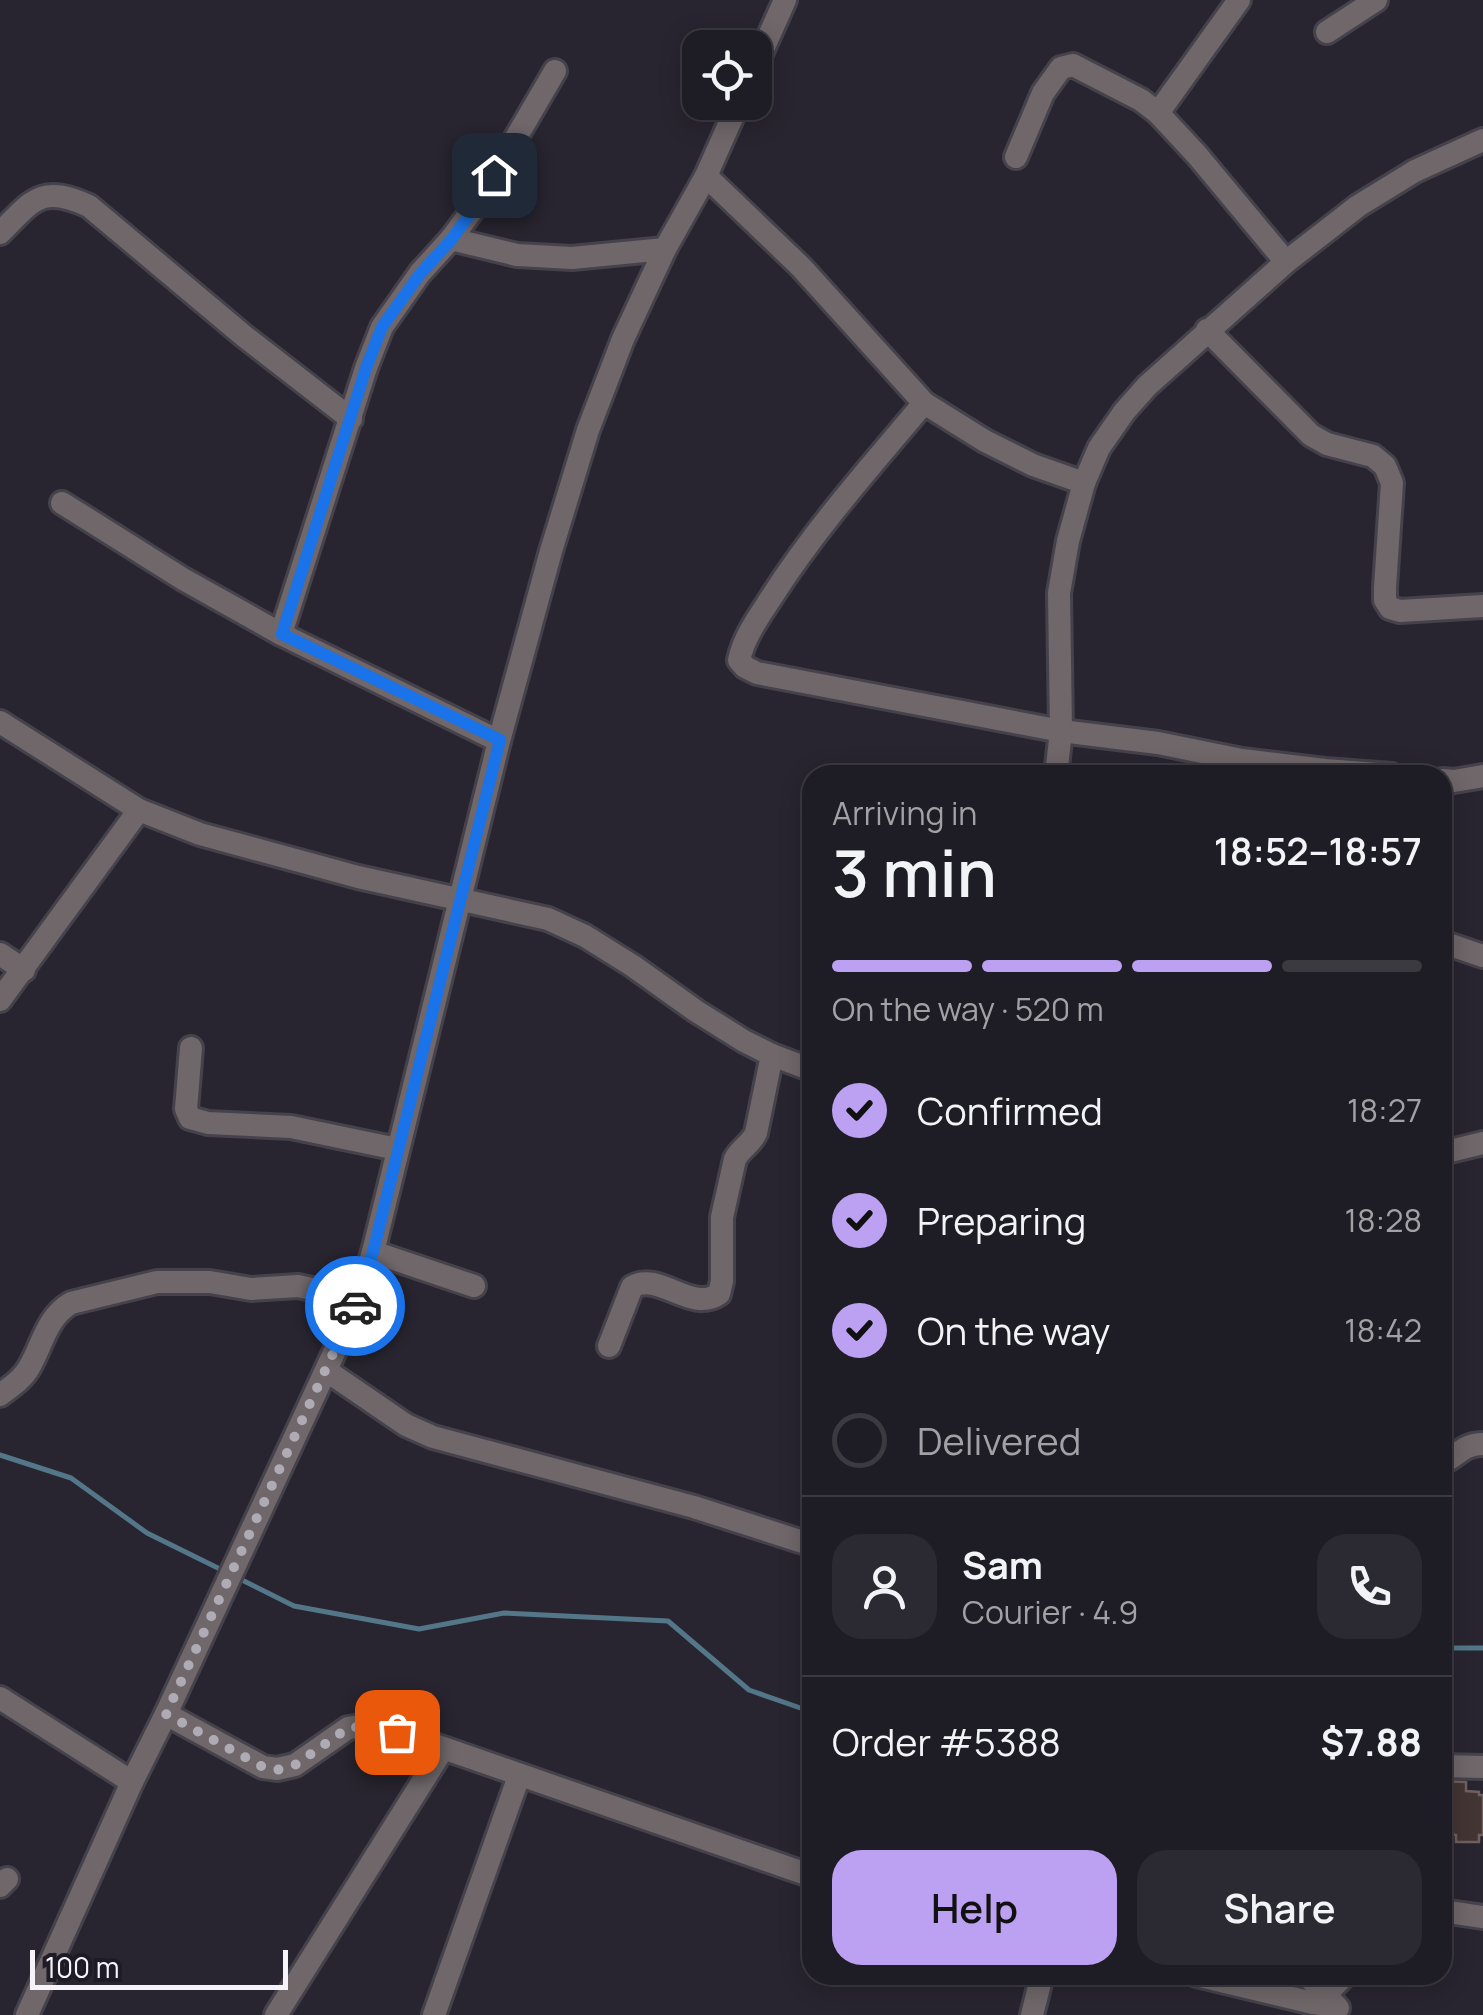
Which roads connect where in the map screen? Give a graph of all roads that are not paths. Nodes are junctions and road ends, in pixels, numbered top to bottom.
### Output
1 (785, 0) edge
2 (1239, 0) edge
3 (1376, 0) edge
4 (772, 30) edge
5 (1328, 32) dead end
6 (555, 71) dead end
7 (1158, 113) junction
8 (731, 120) edge
9 (1483, 140) edge
10 (1016, 157) dead end
11 (706, 176) junction
12 (0, 233) edge
13 (451, 240) junction
14 (666, 249) junction
15 (1286, 262) junction
16 (1207, 330) junction
17 (924, 404) junction
18 (352, 419) junction
19 (1084, 483) junction
20 (62, 504) dead end
21 (1483, 606) edge
22 (282, 634) junction
23 (0, 722) edge
24 (1061, 730) junction
25 (500, 740) junction
26 (1057, 765) edge
27 (1283, 765) edge
28 (1483, 776) edge
29 (1452, 781) edge
30 (139, 810) junction
31 (461, 902) junction
32 (1452, 945) edge
33 (0, 954) edge
34 (1483, 956) edge
35 (24, 970) junction
36 (0, 1000) edge
37 (191, 1048) dead end
38 (772, 1055) junction
39 (802, 1066) edge
40 (1483, 1143) edge
41 (397, 1149) junction
42 (1452, 1150) edge
43 (373, 1252) junction
44 (474, 1286) dead end
45 (358, 1299) junction
46 (610, 1346) dead end
47 (327, 1371) junction
48 (0, 1395) edge
49 (1483, 1444) edge
50 (1452, 1458) edge
51 (802, 1542) edge
52 (0, 1698) edge
53 (166, 1714) junction
54 (443, 1749) junction
55 (1452, 1766) edge
56 (1483, 1767) edge
57 (518, 1776) junction
58 (132, 1782) junction
59 (802, 1873) edge
60 (1452, 1912) edge
61 (1483, 1917) edge
62 (1040, 1985) edge
63 (1237, 1985) edge
64 (1313, 1985) edge
65 (1339, 1985) edge
66 (1326, 2007) edge
67 (27, 2015) edge
68 (276, 2015) edge
69 (434, 2015) edge
70 (1032, 2015) edge

1 - 4 street
2 - 7 street
3 - 5 street
6 - 13 street
7 - 10 street
7 - 15 street
8 - 11 street
9 - 15 street
11 - 14 street
11 - 17 street
12 - 18 street
13 - 14 street
13 - 18 street
14 - 25 street
15 - 16 street
16 - 19 street
16 - 21 street
17 - 19 street
17 - 24 street
18 - 22 street
19 - 24 street
20 - 22 street
22 - 25 street
23 - 30 street
24 - 26 street
24 - 27 street
25 - 31 street
28 - 29 street
30 - 31 street
30 - 35 street
31 - 38 street
31 - 41 street
32 - 34 street
33 - 35 street
35 - 36 street
37 - 41 street
38 - 39 street
38 - 46 street
40 - 42 street
41 - 43 street
43 - 44 street
43 - 45 street
45 - 47 street
45 - 48 street
47 - 51 street
47 - 53 street
49 - 50 street
52 - 58 street
53 - 54 street
53 - 58 street
54 - 57 street
54 - 68 street
55 - 56 street
57 - 59 street
57 - 69 street
58 - 67 street
60 - 61 street
62 - 70 street
63 - 66 street
64 - 66 street
65 - 66 street

